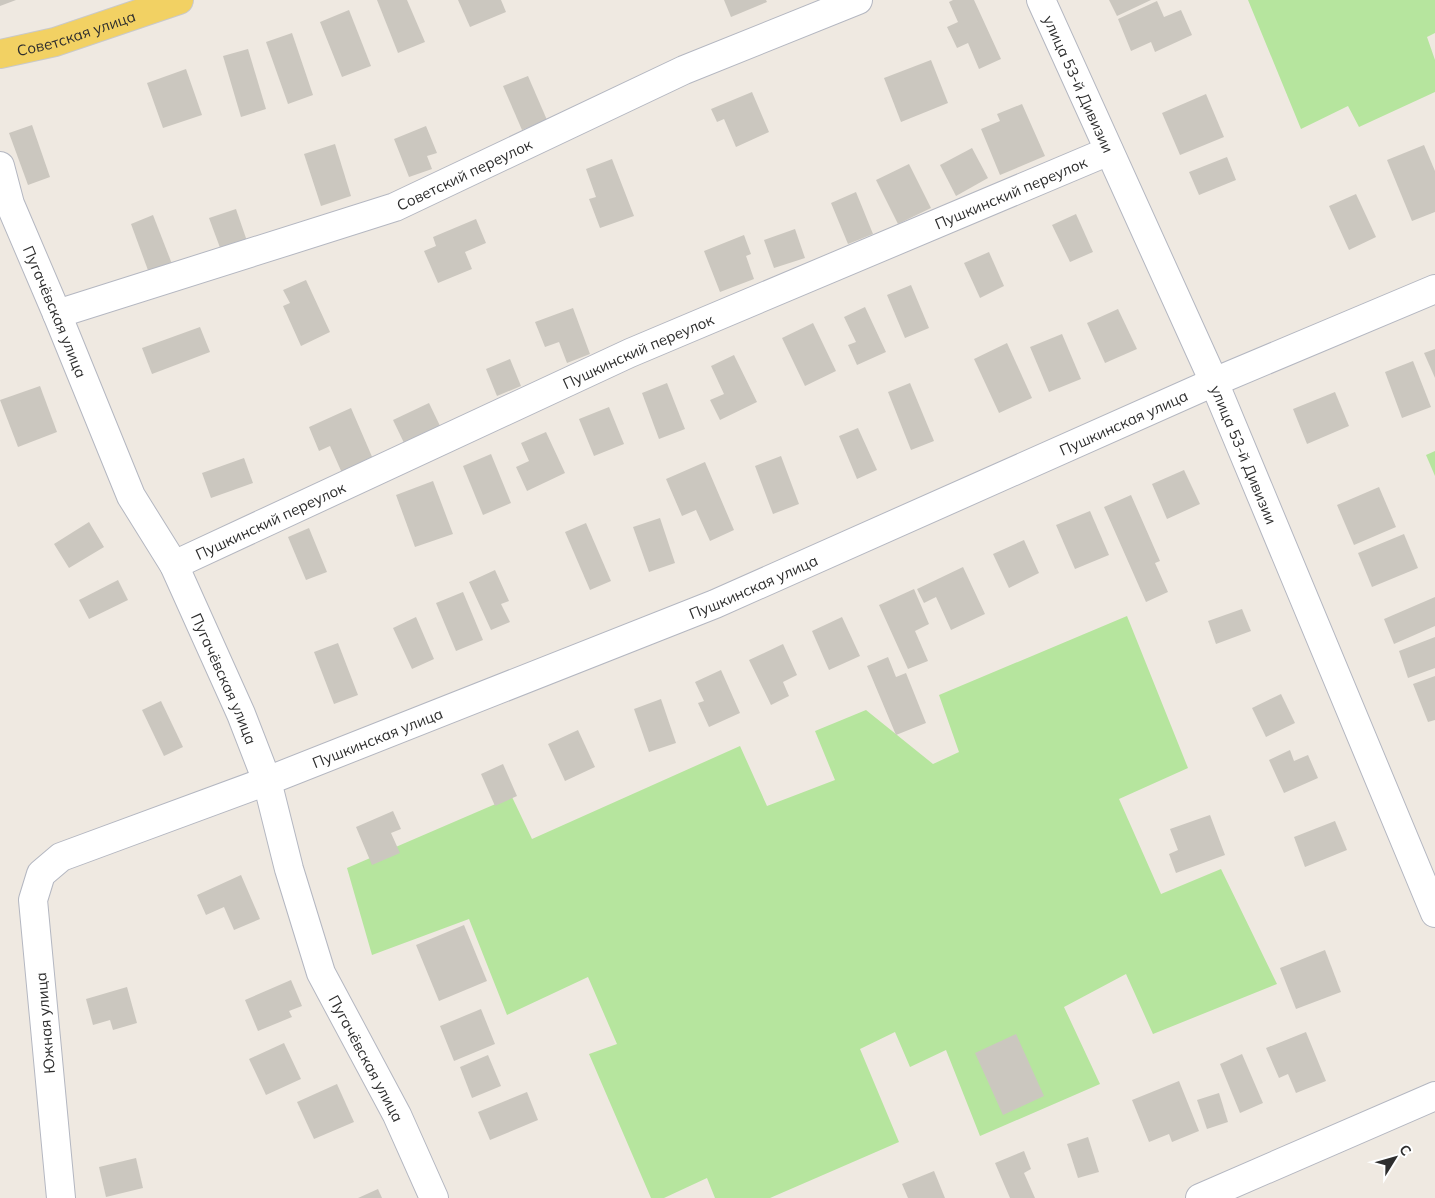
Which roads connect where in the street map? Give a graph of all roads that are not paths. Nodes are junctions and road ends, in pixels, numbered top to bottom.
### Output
1 (179, 0) edge
2 (858, 0) edge
3 (1041, 0) edge
4 (0, 54) edge
5 (1109, 151) junction
6 (0, 166) edge
7 (1435, 289) edge
8 (57, 314) junction
9 (1214, 382) junction
10 (174, 565) junction
11 (267, 781) junction
12 (61, 857) joint
13 (1435, 913) edge
14 (1435, 1096) edge
15 (61, 1198) edge
16 (434, 1198) edge
17 (1200, 1198) edge

1 - 4 main road, Советская улица
2 - 8 street, Советский переулок
3 - 5 street, улица 53-й Дивизии
5 - 9 street, улица 53-й Дивизии
5 - 10 street, Пушкинский переулок
6 - 8 street, Пугачёвская улица
7 - 9 street, Пушкинская улица
8 - 10 street, Пугачёвская улица
9 - 11 street, Пушкинская улица
9 - 13 street, улица 53-й Дивизии
10 - 11 street, Пугачёвская улица
11 - 12 street, Пушкинская улица
11 - 16 street, Пугачёвская улица
12 - 15 street, Южная улица
14 - 17 street

